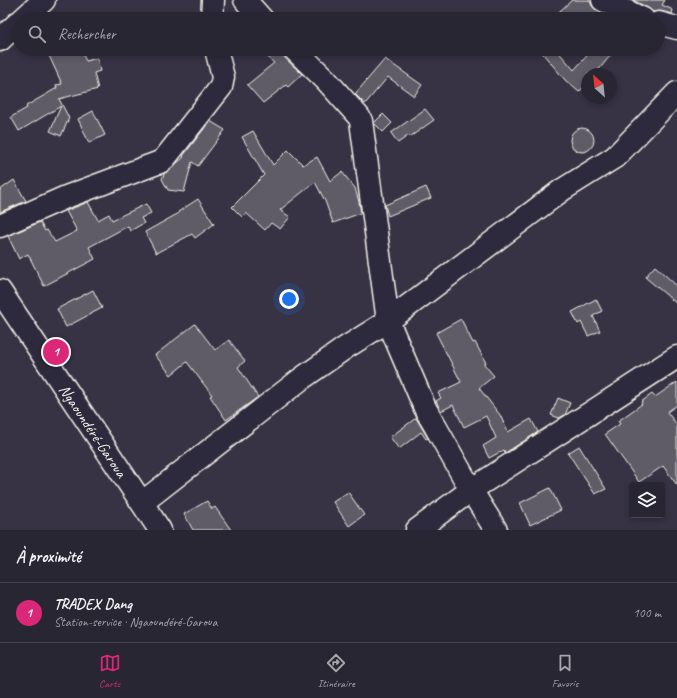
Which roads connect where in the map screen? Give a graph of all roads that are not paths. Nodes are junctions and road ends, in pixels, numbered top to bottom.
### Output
1 (44, 0) edge
2 (213, 0) edge
3 (245, 0) edge
4 (603, 0) edge
5 (31, 12) edge
6 (212, 12) edge
7 (256, 12) edge
8 (628, 12) edge
9 (665, 25) edge
10 (677, 28) edge
11 (12, 29) edge
12 (0, 40) edge
13 (218, 56) edge
14 (301, 56) edge
15 (677, 92) edge
16 (0, 226) edge
17 (0, 291) edge
18 (388, 321) junction
19 (677, 357) edge
20 (471, 490) junction
21 (143, 502) junction
22 (160, 530) edge
23 (417, 530) edge
24 (496, 530) edge

1 - 5 main road
2 - 6 main road
3 - 7 main road
4 - 8 main road
9 - 10 main road
11 - 12 main road
13 - 16 main road
14 - 18 main road
15 - 18 main road
17 - 21 main road, Ngaoundéré-Garoua
18 - 20 main road
18 - 21 main road
19 - 20 main road
20 - 23 main road
20 - 24 main road
21 - 22 main road, Ngaoundéré-Garoua

